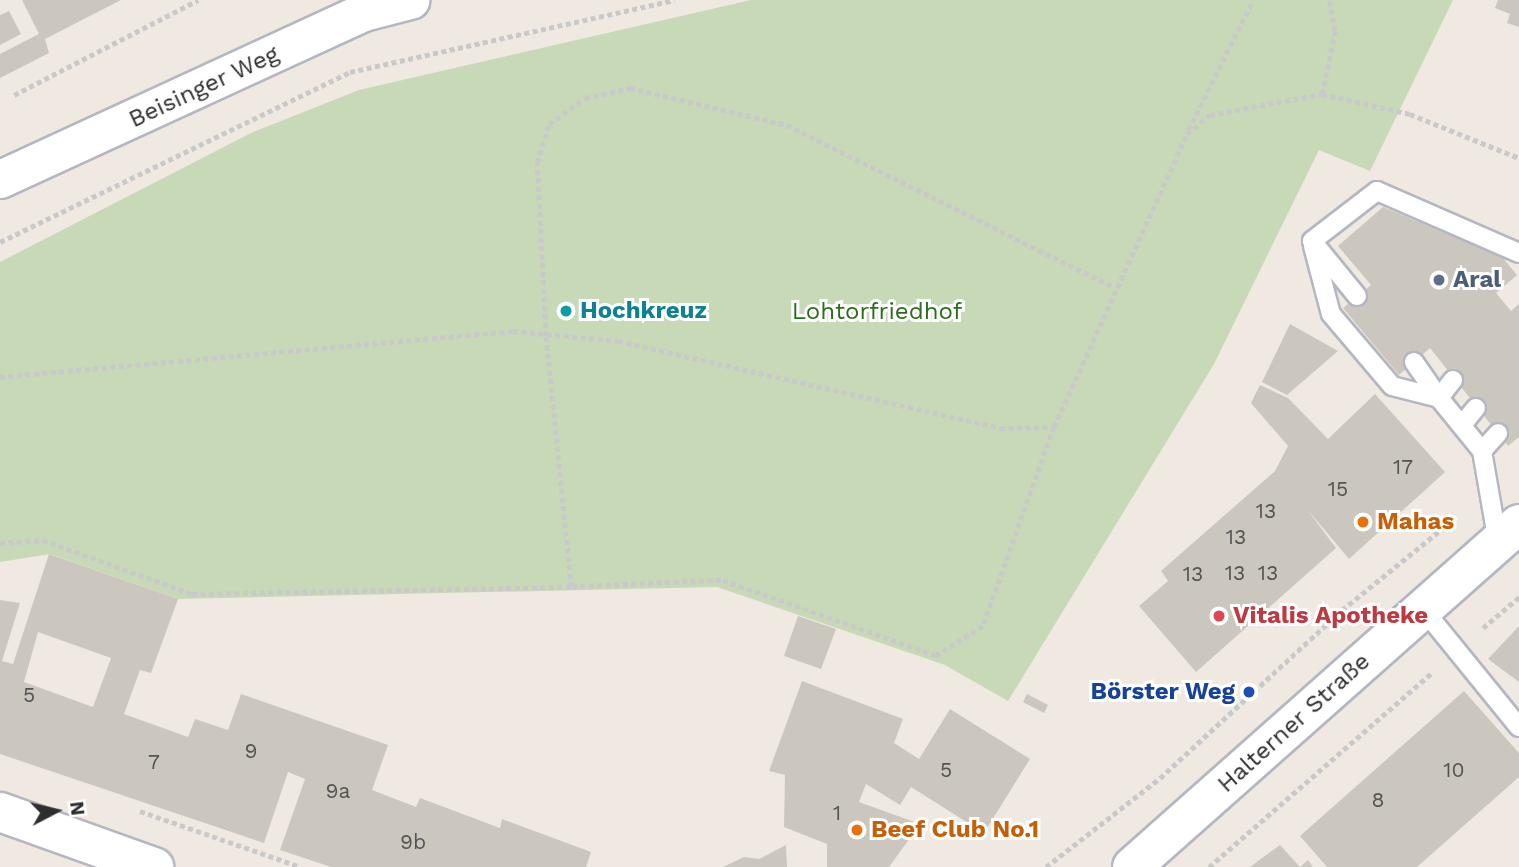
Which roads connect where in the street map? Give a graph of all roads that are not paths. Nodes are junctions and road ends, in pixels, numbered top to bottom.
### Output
1 (410, 0) edge
2 (360, 6) edge
3 (0, 179) edge
4 (1312, 241) junction
5 (1519, 253) edge
6 (1357, 296) dead end
7 (1414, 362) dead end
8 (1453, 380) dead end
9 (1439, 398) junction
10 (1476, 408) dead end
11 (1462, 425) junction
12 (1498, 433) dead end
13 (1482, 451) junction
14 (1508, 533) edge
15 (1423, 609) junction
16 (1519, 727) edge
17 (0, 812) edge
18 (154, 867) edge
19 (1132, 867) edge

1 - 2 street, Beisinger Weg
2 - 3 street, Beisinger Weg
4 - 5 lane
4 - 6 lane
4 - 9 lane
7 - 9 lane
8 - 9 lane
9 - 11 lane
10 - 11 lane
11 - 13 lane
12 - 13 lane
13 - 14 lane
14 - 15 main road, Halterner Straße
15 - 16 lane
15 - 19 main road, Halterner Straße
17 - 18 main road

